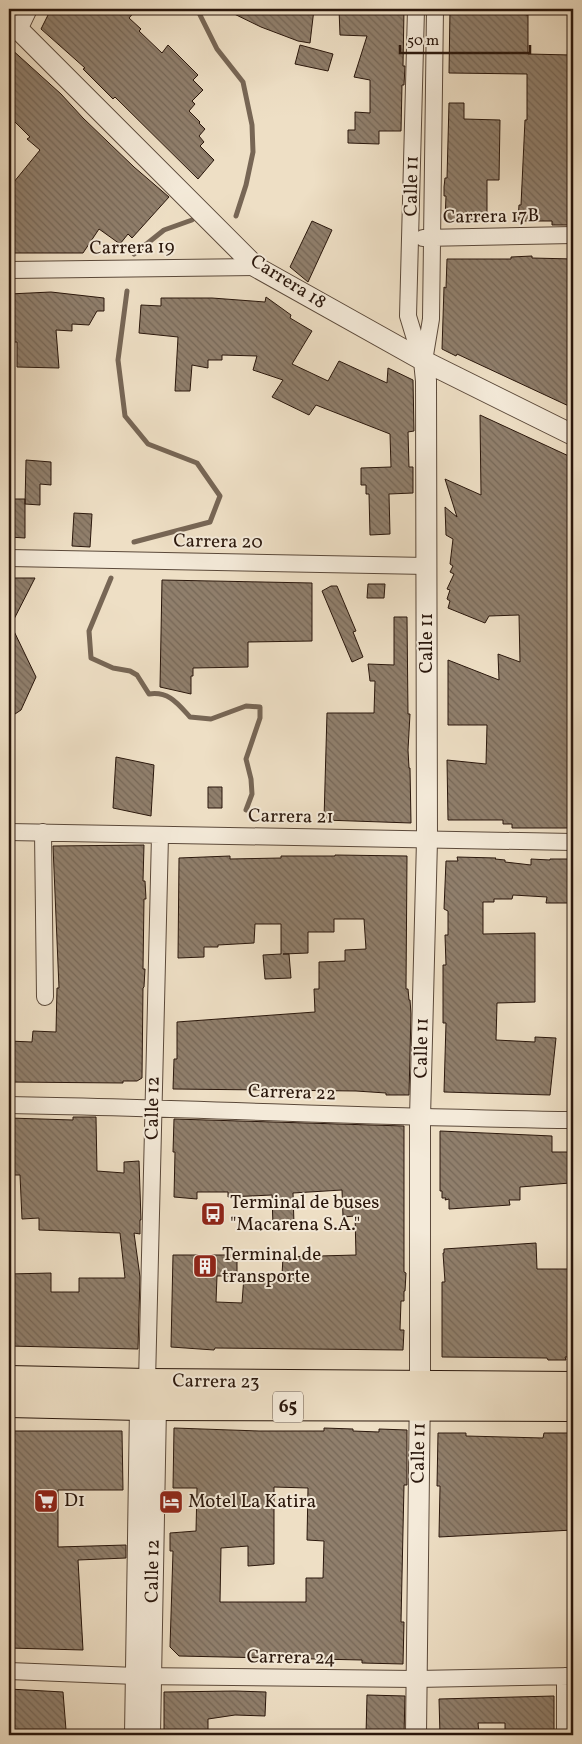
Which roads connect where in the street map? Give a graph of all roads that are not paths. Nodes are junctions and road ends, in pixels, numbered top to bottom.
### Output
1 (29, 9) edge
2 (416, 9) edge
3 (435, 9) edge
4 (14, 26) edge
5 (573, 235) edge
6 (410, 238) junction
7 (432, 238) junction
8 (256, 267) junction
9 (9, 270) edge
10 (424, 360) junction
11 (573, 435) edge
12 (9, 558) edge
13 (427, 566) junction
14 (9, 832) edge
15 (43, 832) junction
16 (160, 835) junction
17 (427, 840) junction
18 (573, 842) edge
19 (45, 997) dead end
20 (9, 1105) edge
21 (153, 1107) junction
22 (420, 1118) junction
23 (573, 1120) edge
24 (9, 1379) edge
25 (147, 1382) junction
26 (420, 1383) junction
27 (573, 1385) edge
28 (9, 1404) edge
29 (148, 1406) junction
30 (420, 1408) junction
31 (573, 1408) edge
32 (9, 1671) edge
33 (143, 1676) junction
34 (569, 1676) edge
35 (416, 1680) junction
36 (135, 1735) edge
37 (150, 1735) edge
38 (416, 1735) edge
39 (565, 1735) edge

1 - 4 street
2 - 6 street, Calle 11
3 - 7 street, Calle 11
4 - 8 street, Carrera 18
5 - 7 street, Carrera 17B
6 - 7 street, Carrera 17B
6 - 10 street, Calle 11
7 - 10 street, Calle 11
8 - 9 street, Carrera 19
8 - 10 street, Carrera 18
10 - 11 street, Carrera 18
10 - 13 street, Calle 11
12 - 13 street, Carrera 20
13 - 17 street, Calle 11
14 - 15 street, Carrera 21
15 - 16 street, Carrera 21
15 - 19 street
16 - 17 street, Carrera 21
16 - 21 street, Calle 12
17 - 18 street, Carrera 21
17 - 22 street, Calle 11
20 - 21 street, Carrera 22
21 - 22 street, Carrera 22
21 - 25 street, Calle 12
22 - 23 street, Carrera 22
22 - 26 street, Calle 11
24 - 25 main road, Carrera 23 / 65
25 - 26 main road, Carrera 23 / 65
26 - 27 main road, Carrera 23 / 65
26 - 30 street, Calle 11
28 - 29 main road, Carrera 23 / 65
29 - 30 main road, Carrera 23 / 65
29 - 33 street, Calle 12
30 - 31 main road, Carrera 23 / 65
30 - 35 street, Calle 11
32 - 33 street, Carrera 24
33 - 35 street, Carrera 24
33 - 36 street, Calle 12
33 - 37 street, Calle 12
34 - 35 street, Carrera 24
34 - 39 street
35 - 38 street, Calle 11

